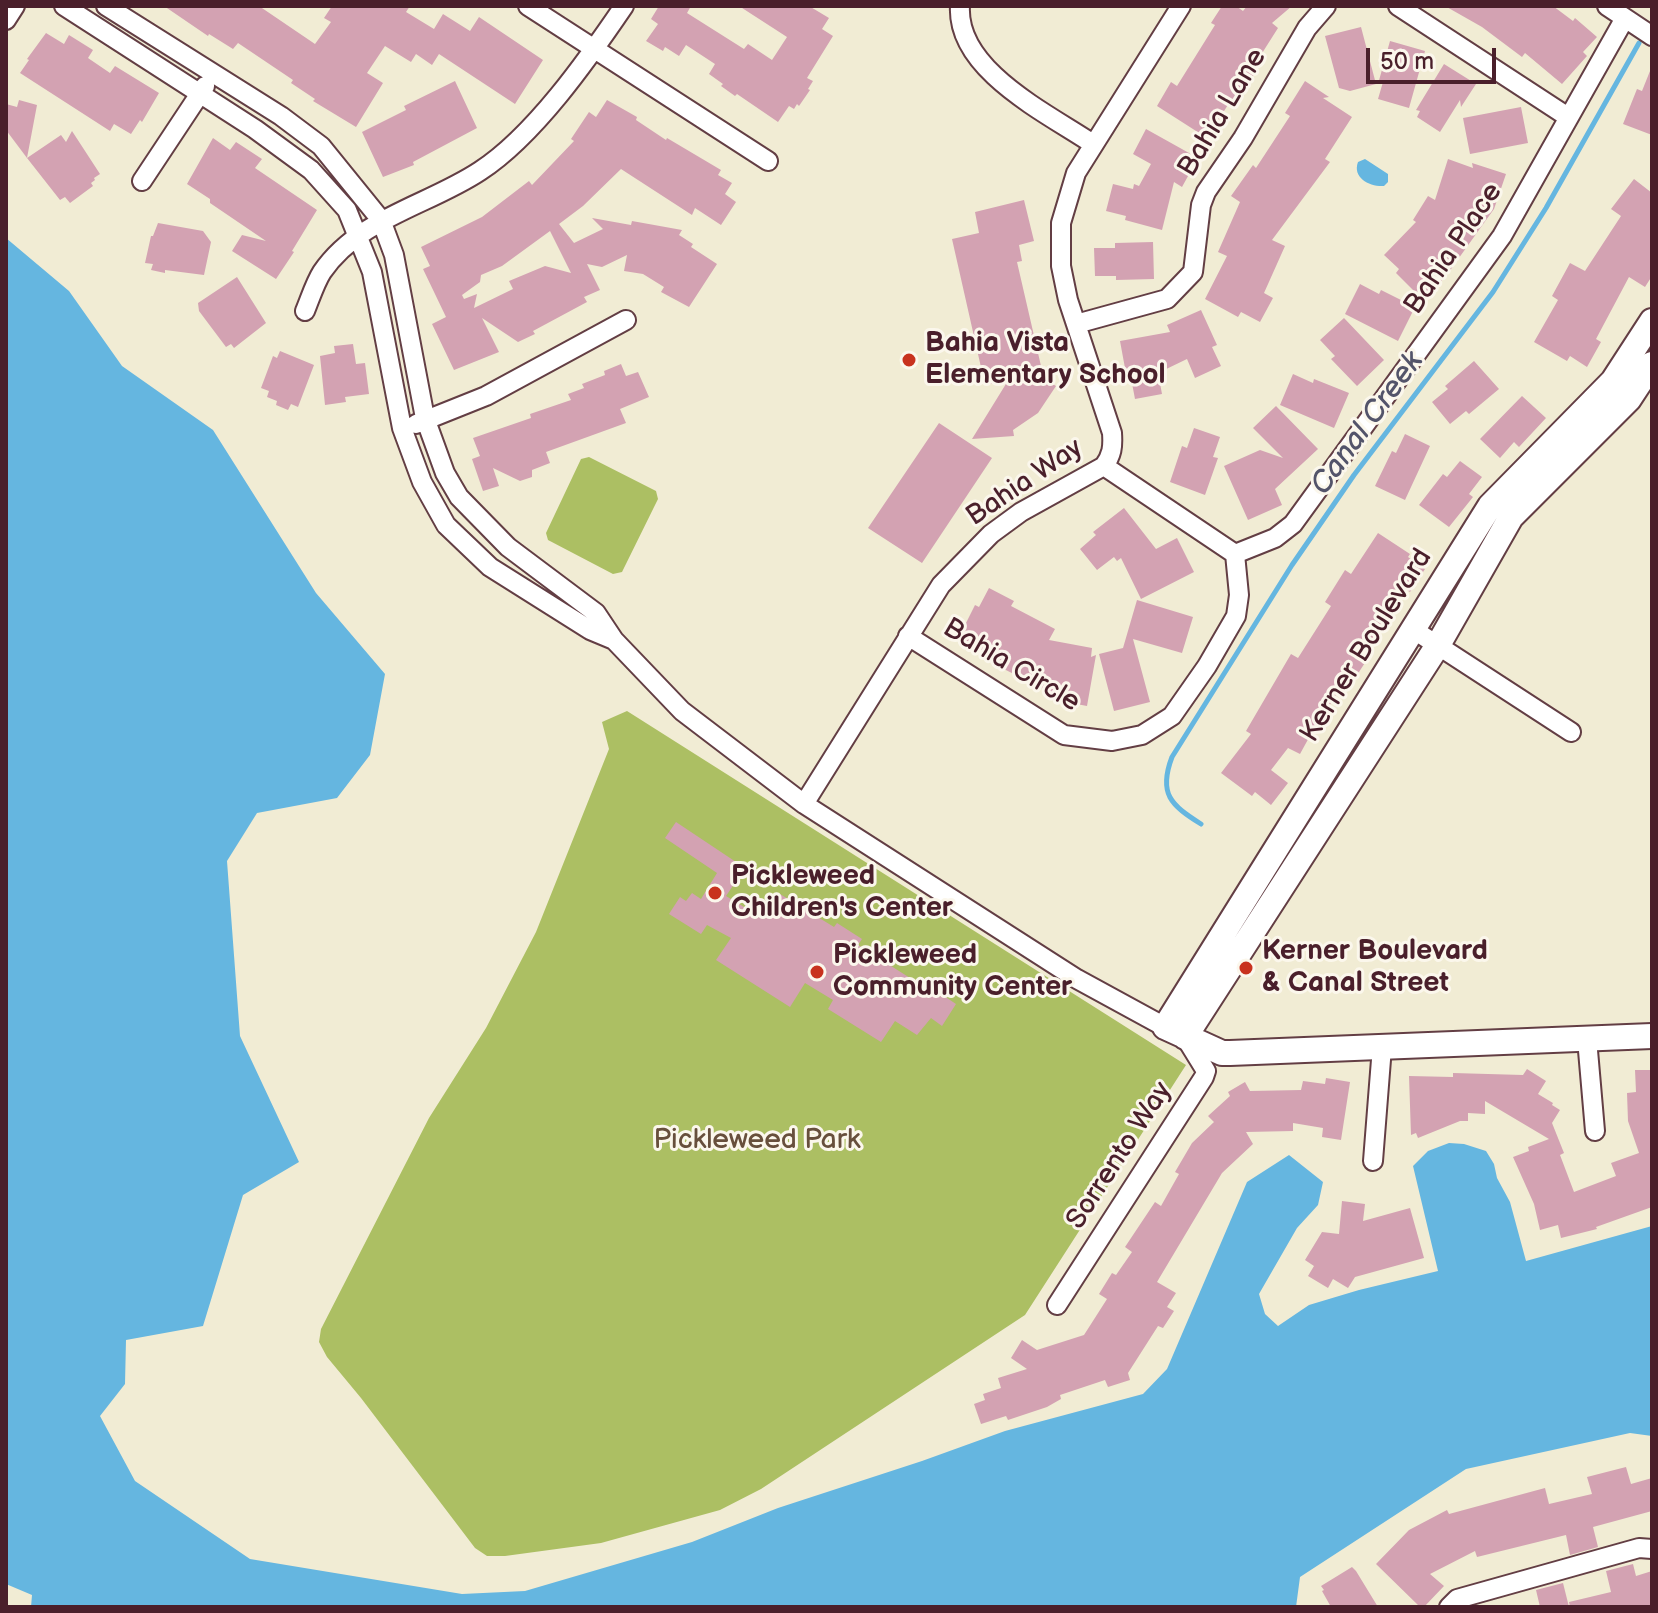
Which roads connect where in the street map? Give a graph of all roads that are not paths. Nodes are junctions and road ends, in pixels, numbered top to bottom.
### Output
1 (15, 6) edge
2 (64, 6) edge
3 (106, 6) edge
4 (528, 6) edge
5 (624, 6) edge
6 (960, 6) edge
7 (1181, 6) edge
8 (1326, 6) edge
9 (1398, 6) edge
10 (1607, 6) edge
11 (1625, 18) junction
12 (6, 20) edge
13 (1652, 36) edge
14 (595, 48) junction
15 (213, 74) junction
16 (200, 94) junction
17 (1568, 117) junction
18 (1093, 144) junction
19 (768, 161) dead end
20 (142, 181) dead end
21 (381, 220) junction
22 (358, 237) junction
23 (305, 311) dead end
24 (626, 320) dead end
25 (1652, 321) edge
26 (1076, 324) junction
27 (1642, 376) edge
28 (426, 421) junction
29 (402, 428) junction
30 (1104, 466) junction
31 (1235, 554) junction
32 (1414, 630) junction
33 (908, 636) junction
34 (614, 640) junction
35 (1438, 645) junction
36 (1571, 732) dead end
37 (804, 804) junction
38 (1175, 1032) junction
39 (1652, 1036) edge
40 (1587, 1039) junction
41 (1382, 1047) junction
42 (1595, 1131) dead end
43 (1373, 1161) dead end
44 (1057, 1305) dead end
45 (1652, 1549) edge
46 (1449, 1607) edge

1 - 12 street
2 - 16 street
3 - 15 street
4 - 14 street
5 - 14 street
6 - 18 street
7 - 18 street, Bahia Way
8 - 26 street, Bahia Lane
9 - 17 street
10 - 11 street
11 - 13 street
11 - 17 street, Bahia Place
14 - 19 street
14 - 21 street
15 - 16 street
15 - 21 street
16 - 20 street
16 - 22 street
17 - 31 street, Bahia Place
18 - 26 street, Bahia Way
21 - 22 street
21 - 28 street
22 - 23 street
22 - 29 street
24 - 28 street
25 - 27 street, Kerner Boulevard
26 - 30 street, Bahia Way
27 - 32 street, Kerner Boulevard
27 - 35 street, Kerner Boulevard
28 - 29 street
28 - 34 street
29 - 34 street
30 - 31 street
30 - 33 street, Bahia Way
31 - 33 street, Bahia Circle
32 - 35 street
32 - 38 street, Kerner Boulevard
33 - 37 street, Bahia Way
34 - 37 street
35 - 36 street
35 - 38 street, Kerner Boulevard
37 - 38 street
38 - 41 street
38 - 44 street, Sorrento Way
39 - 40 street
40 - 41 street
40 - 42 street
41 - 43 street
45 - 46 street

